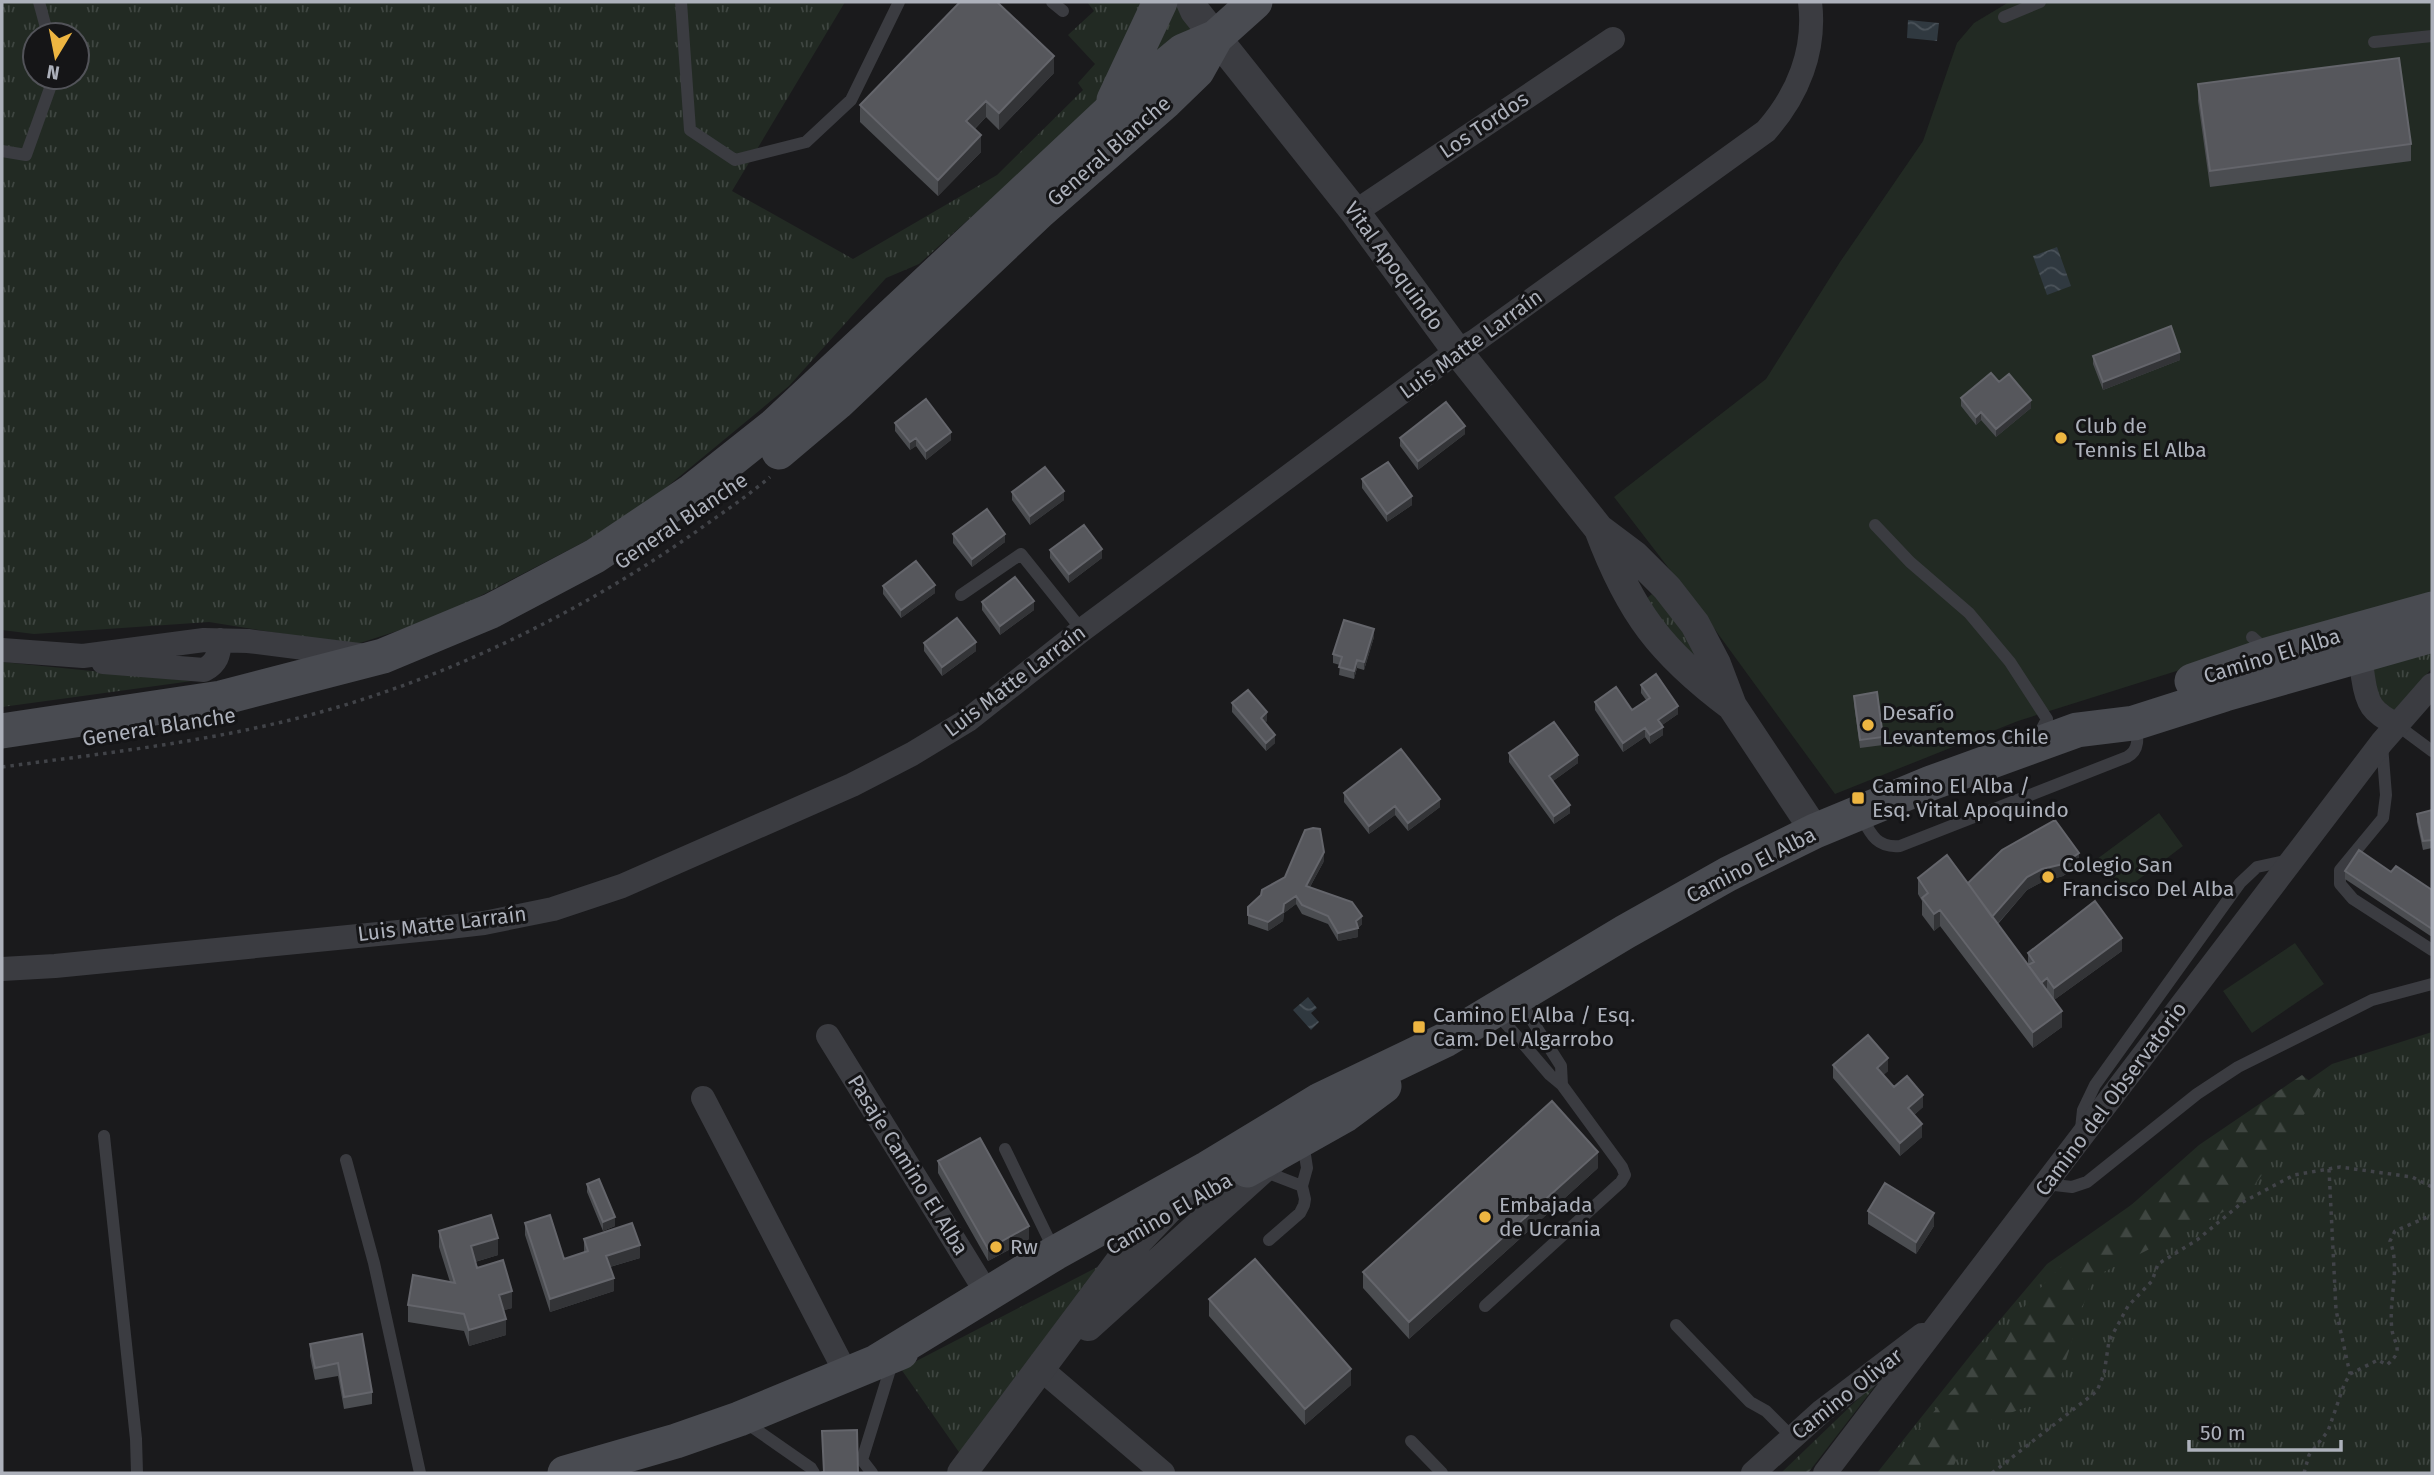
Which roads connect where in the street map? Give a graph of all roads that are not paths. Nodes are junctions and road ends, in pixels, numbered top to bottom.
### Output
1 (39, 2) edge
2 (681, 2) edge
3 (899, 2) edge
4 (1052, 2) edge
5 (1160, 2) edge
6 (1191, 2) edge
7 (1255, 2) edge
8 (1810, 2) edge
9 (2040, 2) edge
10 (1063, 11) dead end
11 (2004, 17) dead end
12 (44, 21) edge
13 (2432, 36) edge
14 (1216, 37) junction
15 (1613, 39) dead end
16 (2374, 42) dead end
17 (49, 91) edge
18 (1108, 113) junction
19 (2, 151) edge
20 (1355, 212) junction
21 (1457, 351) junction
22 (1875, 525) dead end
23 (961, 595) dead end
24 (2424, 620) edge
25 (1082, 630) junction
26 (2, 650) edge
27 (383, 656) junction
28 (2360, 656) junction
29 (2432, 685) edge
30 (2134, 723) junction
31 (2, 731) edge
32 (2052, 731) junction
33 (2390, 733) junction
34 (2, 750) edge
35 (2432, 751) edge
36 (1859, 813) junction
37 (1815, 831) junction
38 (2432, 950) edge
39 (2, 969) edge
40 (2432, 984) edge
41 (1506, 1004) junction
42 (828, 1036) dead end
43 (1446, 1040) junction
44 (1562, 1085) junction
45 (703, 1098) dead end
46 (104, 1136) dead end
47 (1006, 1149) dead end
48 (1281, 1154) junction
49 (346, 1160) dead end
50 (1208, 1168) junction
51 (2046, 1184) junction
52 (1302, 1186) junction
53 (1162, 1217) junction
54 (1269, 1240) dead end
55 (1055, 1253) junction
56 (988, 1295) junction
57 (1485, 1306) dead end
58 (1945, 1318) junction
59 (1676, 1325) dead end
60 (887, 1358) junction
61 (1041, 1368) junction
62 (847, 1375) junction
63 (739, 1419) junction
64 (1792, 1437) junction
65 (1411, 1441) dead end
66 (816, 1469) edge
67 (137, 1473) edge
68 (420, 1473) edge
69 (565, 1473) edge
70 (873, 1473) edge
71 (962, 1473) edge
72 (1163, 1473) edge
73 (1442, 1473) edge
74 (1753, 1473) edge
75 (1825, 1473) edge

1 - 12 lane
2 - 3 lane
4 - 10 lane
5 - 18 main road
6 - 14 street, Vital Apoquindo
7 - 14 main road, General Blanche
8 - 21 street, Luis Matte Larraín
9 - 11 lane
13 - 16 lane
14 - 18 main road, General Blanche
14 - 20 street, Vital Apoquindo
14 - 34 main road, General Blanche
15 - 20 street, Los Tordos
17 - 19 lane
18 - 27 main road, General Blanche
20 - 21 street, Vital Apoquindo
21 - 25 street, Luis Matte Larraín
21 - 37 street, Vital Apoquindo
22 - 32 lane
23 - 25 lane
24 - 28 main road, Camino El Alba
24 - 32 main road, Camino El Alba
25 - 39 street, Luis Matte Larraín
26 - 27 street
27 - 31 main road, General Blanche
28 - 30 main road, Camino El Alba
28 - 33 street
29 - 33 street, Camino del Observatorio
30 - 32 main road, Camino El Alba
30 - 36 lane
32 - 36 main road, Camino El Alba
33 - 35 lane
33 - 38 lane
33 - 51 street, Camino del Observatorio
36 - 37 main road, Camino El Alba
37 - 41 main road, Camino El Alba
40 - 51 lane
41 - 43 main road, Camino El Alba
41 - 44 lane
41 - 44 lane
42 - 56 street, Pasaje Camino El Alba
43 - 48 main road, Camino El Alba
43 - 50 main road, Camino El Alba
44 - 57 lane
45 - 62 street
46 - 67 lane
47 - 55 lane
48 - 52 lane
48 - 52 lane
48 - 53 main road, Camino El Alba
48 - 61 street
49 - 68 lane
50 - 53 street
50 - 55 main road, Camino El Alba
51 - 58 street, Camino del Observatorio
52 - 54 lane
53 - 60 main road, Camino El Alba
53 - 61 street
55 - 56 main road, Camino El Alba
56 - 60 main road, Camino El Alba
58 - 64 street, Camino Olivar
58 - 75 street, Camino del Observatorio
59 - 64 lane
60 - 62 main road, Camino El Alba
60 - 70 lane
61 - 71 street
61 - 72 street
62 - 63 main road, Camino El Alba
63 - 66 lane
63 - 69 main road, Camino El Alba
64 - 74 street, Camino Olivar
65 - 73 lane

